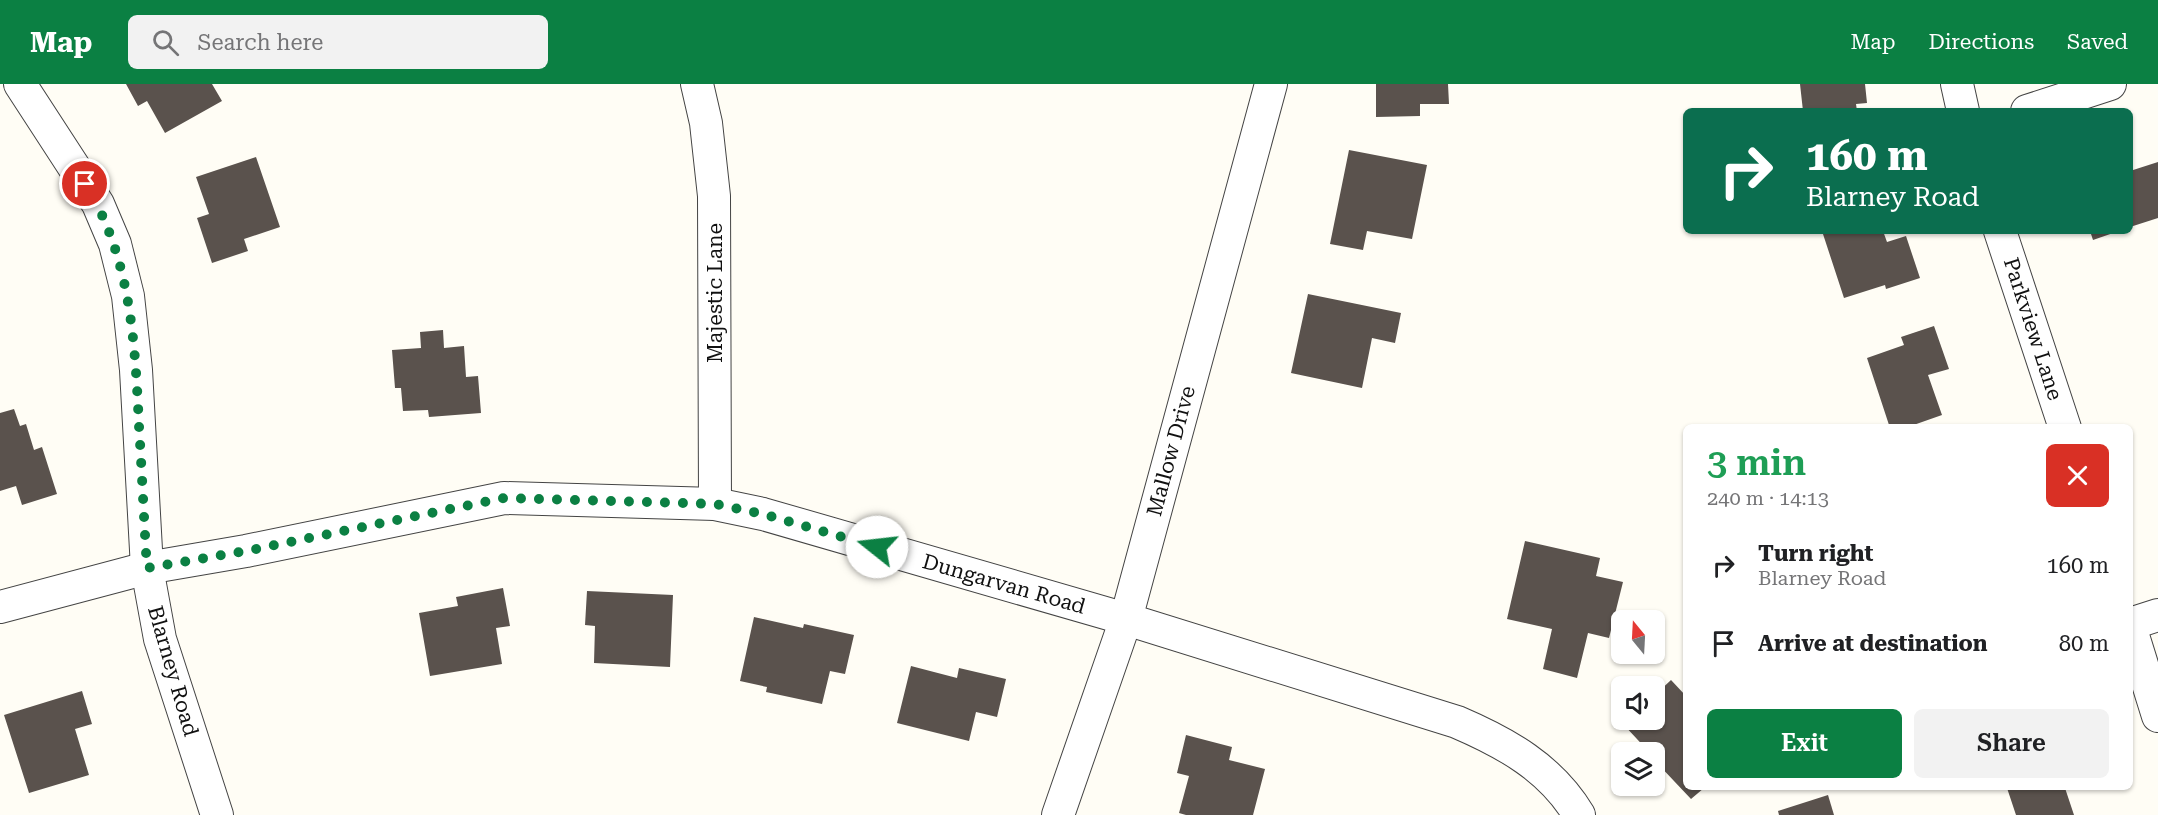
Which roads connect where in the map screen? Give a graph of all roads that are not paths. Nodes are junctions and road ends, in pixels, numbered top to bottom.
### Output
1 (20, 84) edge
2 (698, 84) edge
3 (1271, 84) edge
4 (1957, 84) edge
5 (2110, 84) edge
6 (1962, 108) edge
7 (2036, 108) edge
8 (2001, 234) edge
9 (2064, 424) edge
10 (715, 504) junction
11 (147, 568) junction
12 (0, 607) edge
13 (2158, 615) edge
14 (1126, 619) junction
15 (2133, 624) edge
16 (2133, 635) edge
17 (2158, 716) edge
18 (217, 815) edge
19 (1058, 815) edge
20 (1579, 815) edge

1 - 11 street, Blarney Road
2 - 10 street, Majestic Lane
3 - 14 street, Mallow Drive
4 - 6 street
5 - 7 street
8 - 9 street, Parkview Lane
10 - 11 street, Dungarvan Road
10 - 14 street, Dungarvan Road
11 - 12 street, Dungarvan Road
11 - 18 street, Blarney Road
13 - 15 street
14 - 19 street, Mallow Drive
14 - 20 street, Dungarvan Road
16 - 17 street

